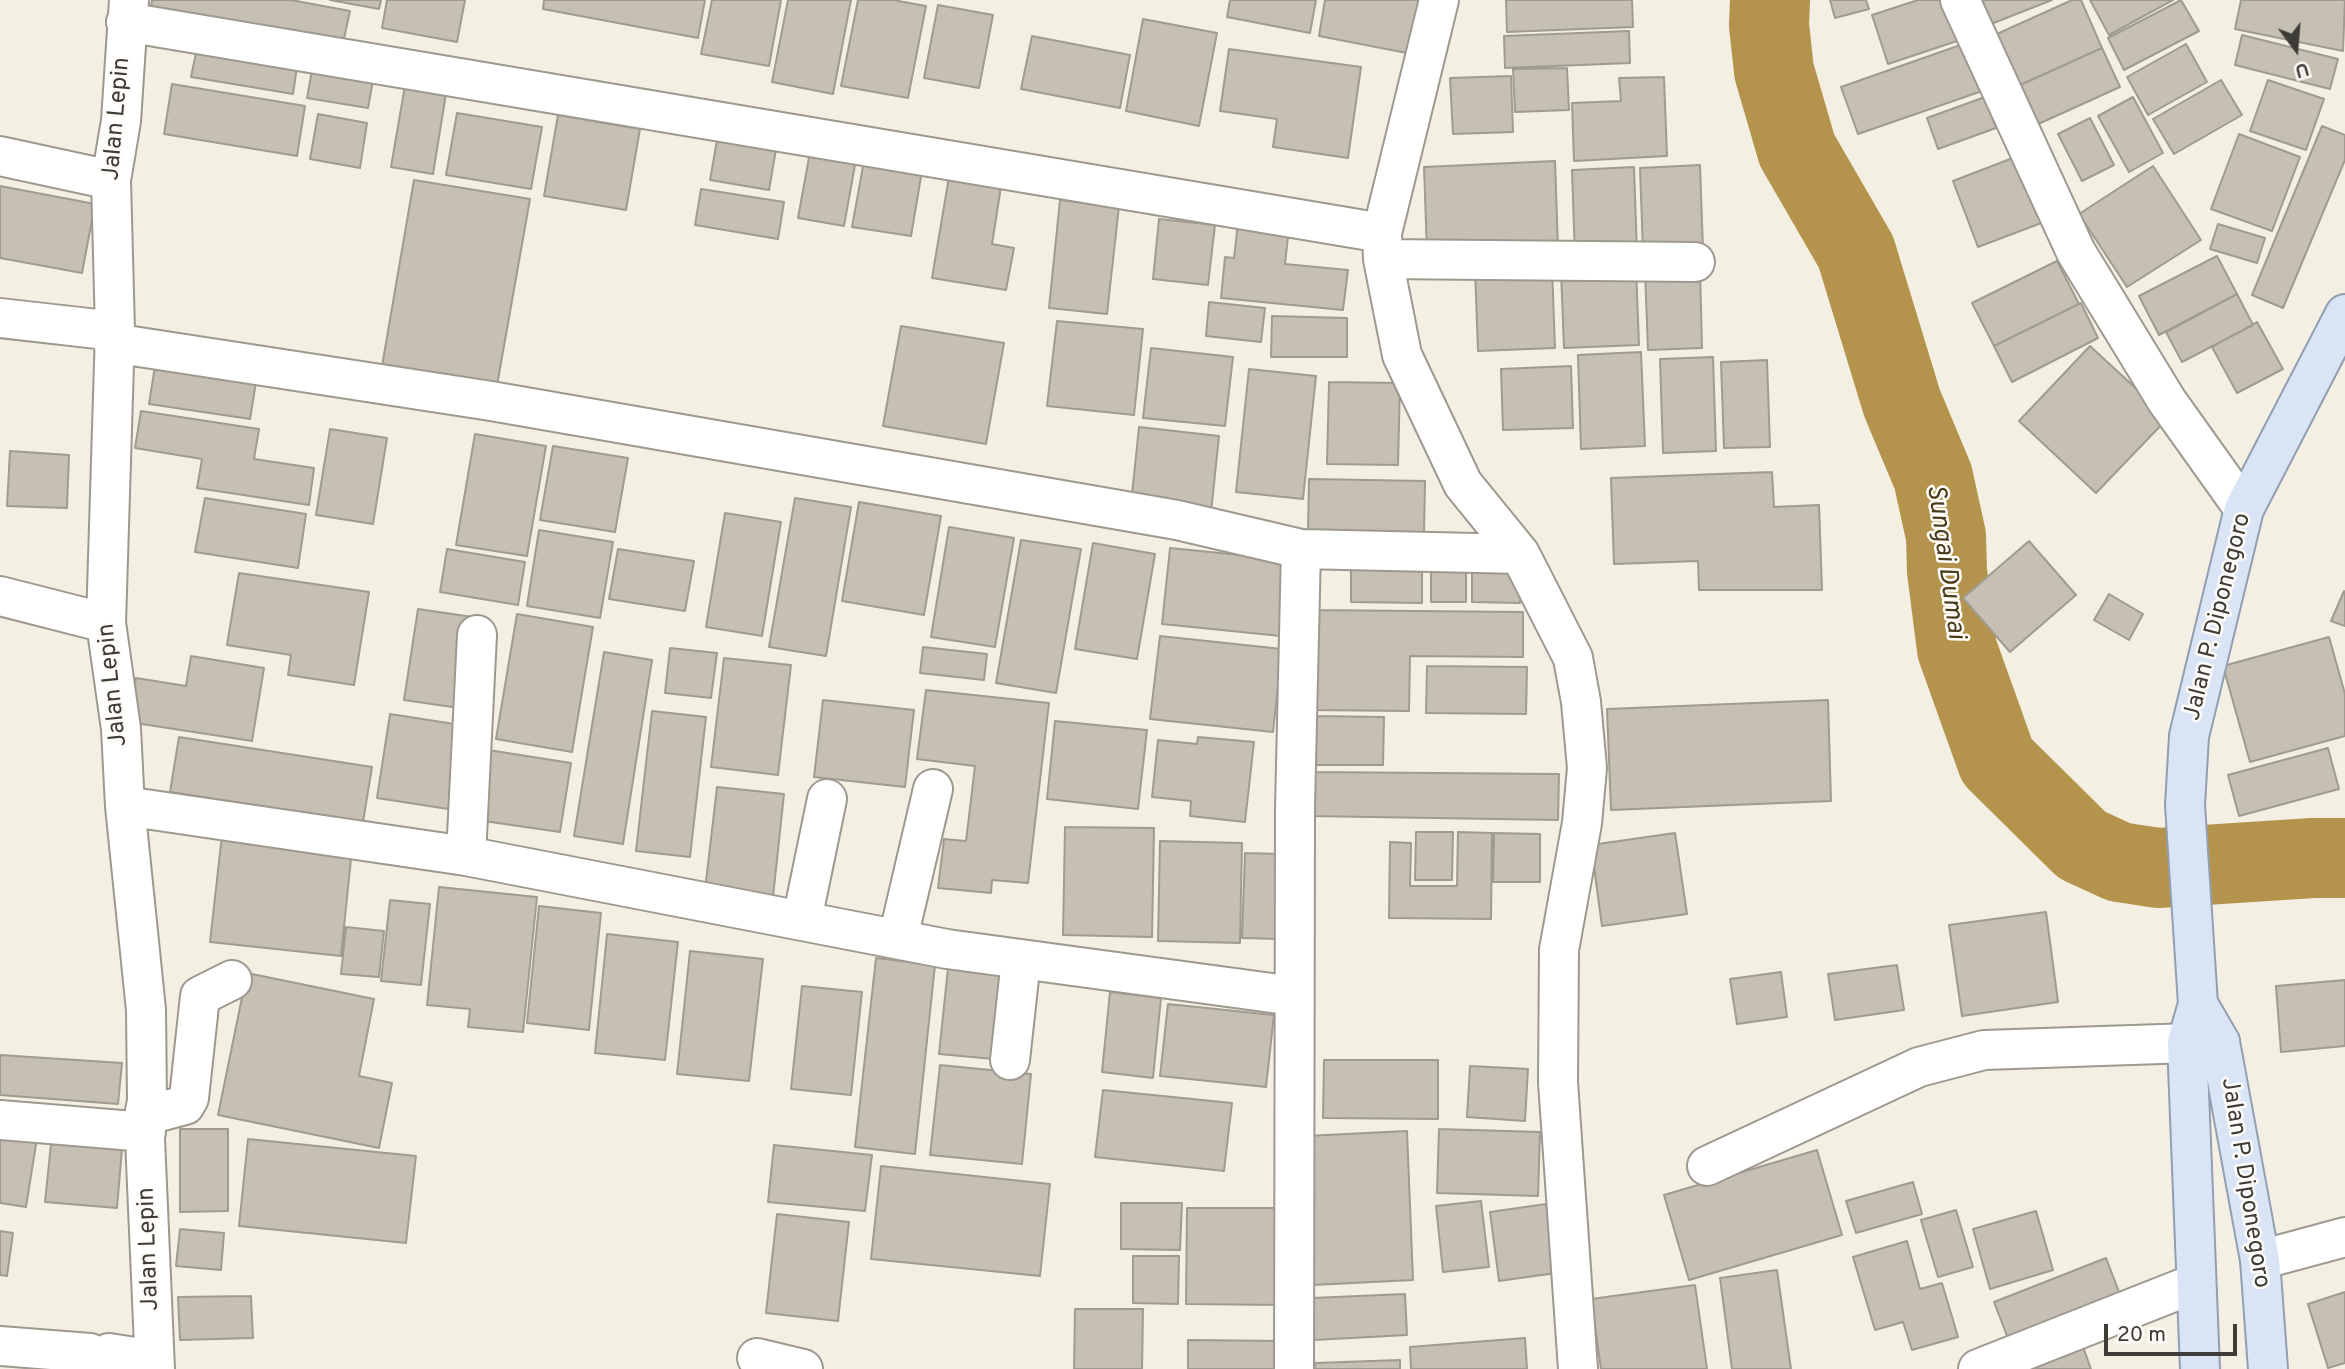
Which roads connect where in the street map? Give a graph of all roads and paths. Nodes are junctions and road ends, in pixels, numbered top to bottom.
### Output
1 (1439, 0) edge
2 (1960, 0) edge
3 (127, 11) edge
4 (0, 156) edge
5 (111, 180) junction
6 (1383, 246) junction
7 (1695, 262) dead end
8 (2345, 314) edge
9 (0, 318) edge
10 (114, 337) junction
11 (2244, 509) junction
12 (1301, 549) junction
13 (1520, 554) junction
14 (0, 596) edge
15 (106, 623) junction
16 (477, 635) dead end
17 (933, 789) dead end
18 (827, 799) dead end
19 (125, 806) junction
20 (466, 856) junction
21 (803, 920) junction
22 (898, 937) junction
23 (1021, 960) junction
24 (232, 980) dead end
25 (1294, 996) junction
26 (2203, 1042) junction
27 (1010, 1060) dead end
28 (0, 1120) edge
29 (145, 1124) junction
30 (1707, 1166) dead end
31 (2345, 1237) edge
32 (2260, 1259) junction
33 (2196, 1283) junction
34 (0, 1346) edge
35 (757, 1358) dead end
36 (154, 1364) edge
37 (803, 1369) edge
38 (1294, 1369) edge
39 (1578, 1369) edge
40 (1978, 1369) edge
41 (2200, 1369) edge
42 (2268, 1369) edge

1 - 6 street
2 - 11 street
3 - 5 street, Jalan Lepin
3 - 6 street
4 - 5 street
5 - 10 street, Jalan Lepin
6 - 7 street
6 - 13 street
8 - 11 main road, Jalan P. Diponegoro
9 - 10 street
10 - 12 street
10 - 15 street, Jalan Lepin
11 - 26 main road, Jalan P. Diponegoro
12 - 13 street
12 - 25 street
13 - 39 street
14 - 15 street
15 - 19 street, Jalan Lepin
16 - 20 street
17 - 22 street
18 - 21 street
19 - 20 street
19 - 29 street, Jalan Lepin
20 - 21 street
21 - 22 street
22 - 23 street
23 - 25 street
23 - 27 street
24 - 29 street
25 - 38 street
26 - 30 street
26 - 32 main road, Jalan P. Diponegoro
26 - 33 main road
28 - 29 street
29 - 36 street, Jalan Lepin
31 - 32 street
32 - 42 main road, Jalan P. Diponegoro
33 - 40 street
33 - 41 main road
34 - 36 street
35 - 37 street

